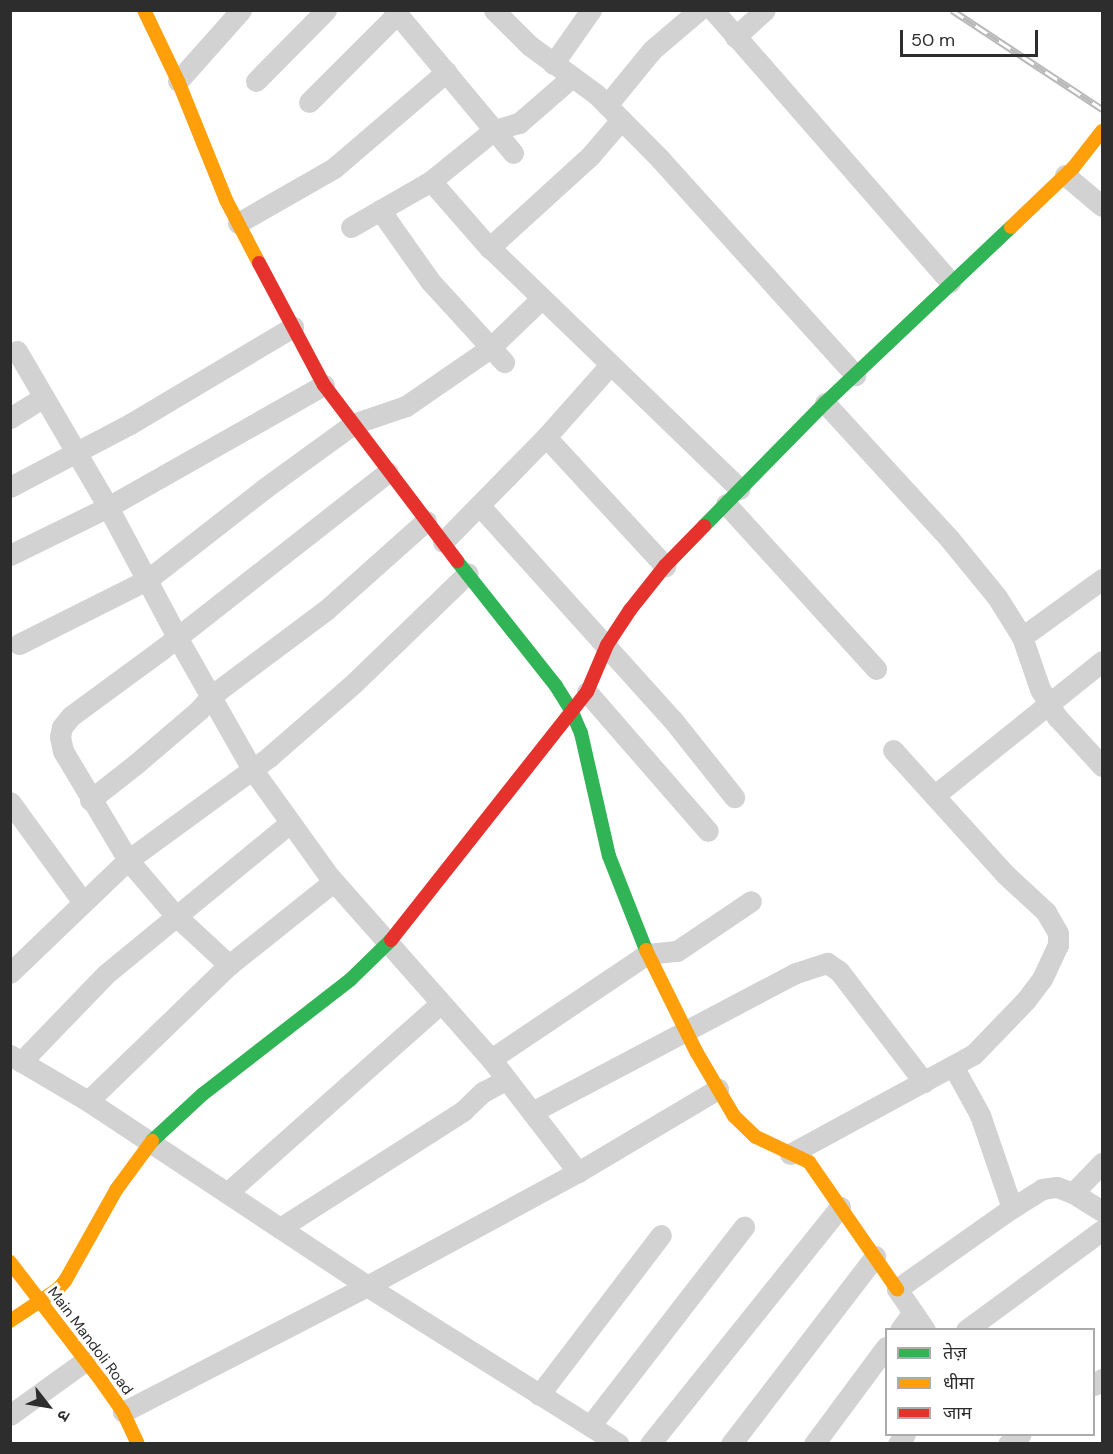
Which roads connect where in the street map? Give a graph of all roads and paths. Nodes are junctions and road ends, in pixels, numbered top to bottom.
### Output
1 (144, 10) edge
2 (241, 10) edge
3 (326, 10) edge
4 (494, 10) edge
5 (591, 10) edge
6 (699, 10) edge
7 (713, 10) edge
8 (765, 10) edge
9 (395, 12) edge
10 (735, 37) junction
11 (553, 64) junction
12 (446, 72) junction
13 (572, 76) junction
14 (178, 81) junction
15 (256, 81) dead end
16 (309, 102) dead end
17 (614, 112) junction
18 (494, 130) junction
19 (1102, 130) edge
20 (513, 153) dead end
21 (1065, 175) junction
22 (431, 181) junction
23 (1102, 206) edge
24 (380, 210) junction
25 (238, 223) junction
26 (351, 227) dead end
27 (489, 248) junction
28 (950, 282) junction
29 (542, 298) junction
30 (293, 327) junction
31 (17, 351) dead end
32 (497, 355) junction
33 (610, 365) junction
34 (855, 375) junction
35 (324, 385) junction
36 (43, 397) junction
37 (825, 403) junction
38 (10, 418) edge
39 (353, 424) junction
40 (546, 437) junction
41 (75, 452) junction
42 (388, 472) junction
43 (10, 487) edge
44 (733, 497) junction
45 (479, 505) junction
46 (108, 507) junction
47 (426, 522) junction
48 (443, 542) junction
49 (10, 555) edge
50 (665, 566) junction
51 (468, 573) junction
52 (1102, 579) edge
53 (147, 580) junction
54 (177, 637) junction
55 (1022, 637) junction
56 (19, 644) dead end
57 (607, 645) junction
58 (1102, 661) edge
59 (876, 669) dead end
60 (587, 692) junction
61 (211, 696) junction
62 (1049, 703) junction
63 (572, 712) junction
64 (893, 750) dead end
65 (1102, 766) edge
66 (252, 769) junction
67 (935, 795) junction
68 (734, 797) dead end
69 (90, 800) junction
70 (10, 802) edge
71 (290, 823) junction
72 (708, 831) dead end
73 (128, 860) junction
74 (333, 882) junction
75 (751, 901) dead end
76 (83, 902) junction
77 (175, 915) junction
78 (387, 945) junction
79 (647, 954) junction
80 (229, 965) junction
81 (10, 973) edge
82 (440, 1004) junction
83 (686, 1032) junction
84 (16, 1059) edge
85 (491, 1059) junction
86 (953, 1066) junction
87 (507, 1079) junction
88 (924, 1082) junction
89 (718, 1089) junction
90 (88, 1101) junction
91 (532, 1112) junction
92 (150, 1143) junction
93 (790, 1154) junction
94 (1102, 1163) edge
95 (578, 1172) junction
96 (227, 1193) junction
97 (1074, 1193) junction
98 (840, 1207) junction
99 (1012, 1208) junction
100 (1102, 1211) edge
101 (744, 1227) dead end
102 (279, 1228) junction
103 (1102, 1230) edge
104 (661, 1235) dead end
105 (875, 1256) junction
106 (10, 1262) edge
107 (367, 1286) junction
108 (897, 1289) junction
109 (40, 1301) junction
110 (913, 1312) junction
111 (10, 1321) edge
112 (901, 1328) edge
113 (925, 1328) edge
114 (967, 1328) edge
115 (885, 1348) edge
116 (85, 1361) junction
117 (539, 1395) junction
118 (123, 1413) junction
119 (10, 1415) edge
120 (590, 1426) junction
121 (138, 1443) edge
122 (620, 1443) edge
123 (650, 1443) edge
124 (731, 1443) edge
125 (814, 1443) edge

1 - 14 street
2 - 14 street
3 - 15 street
4 - 11 street
5 - 11 street
6 - 17 street
7 - 10 street
8 - 10 street
9 - 12 street
9 - 16 street
10 - 28 street
11 - 13 street
12 - 18 street
12 - 25 street
13 - 17 street
13 - 18 street
14 - 25 street
17 - 27 street
17 - 34 street
18 - 20 street
18 - 22 street
19 - 21 street
21 - 23 street
21 - 28 street
22 - 24 street
22 - 27 street
24 - 26 street
24 - 32 street
25 - 30 street
27 - 29 street
28 - 34 street
29 - 32 street
29 - 33 street
30 - 35 street
30 - 41 street
31 - 36 street
32 - 39 street
33 - 40 street
33 - 44 street
34 - 37 street
35 - 39 street
35 - 46 street
36 - 38 street
36 - 41 street
37 - 44 street
37 - 55 street
39 - 42 street
39 - 53 street
40 - 45 street
40 - 50 street
41 - 43 street
41 - 46 street
42 - 47 street
42 - 54 street
44 - 50 street
44 - 59 street
45 - 48 street
45 - 57 street
46 - 49 street
46 - 53 street
47 - 48 street
47 - 61 street
48 - 51 street
50 - 57 street
51 - 63 street
51 - 66 street
52 - 55 street
53 - 54 street
53 - 56 street
54 - 61 street
54 - 69 street
55 - 62 street
57 - 60 street
57 - 68 street
58 - 62 street
60 - 63 street
60 - 72 street
61 - 66 street
61 - 69 street
62 - 65 street
62 - 67 street
63 - 78 street
63 - 79 street
64 - 67 street
66 - 71 street
66 - 73 street
67 - 86 street
69 - 73 street
70 - 76 street
71 - 74 street
71 - 77 street
73 - 76 street
73 - 77 street
74 - 78 street
74 - 80 street
75 - 79 street
76 - 81 street
77 - 80 street
77 - 84 street
78 - 82 street
78 - 92 street
79 - 83 street
79 - 85 street
80 - 90 street
82 - 85 street
82 - 96 street
83 - 88 street
83 - 89 street
83 - 91 street
84 - 90 street
85 - 87 street
86 - 88 street
86 - 99 street
87 - 91 street
87 - 102 street
88 - 93 street
89 - 93 street
89 - 95 street
90 - 92 street
91 - 95 street
92 - 96 street
92 - 109 street
93 - 98 street
94 - 97 street
95 - 107 street
96 - 102 street
97 - 99 street
97 - 100 street
98 - 105 street
98 - 123 street
99 - 108 street
101 - 120 street
102 - 107 street
103 - 114 street
104 - 117 street
105 - 108 street
105 - 124 street
106 - 109 street, Main Mandoli Road
107 - 117 street
107 - 118 street
108 - 110 street
109 - 111 street
109 - 116 street, Main Mandoli Road
110 - 112 street
110 - 113 street
115 - 125 street
116 - 118 street, Main Mandoli Road
116 - 119 street
117 - 120 street
118 - 121 street, Main Mandoli Road
120 - 122 street

